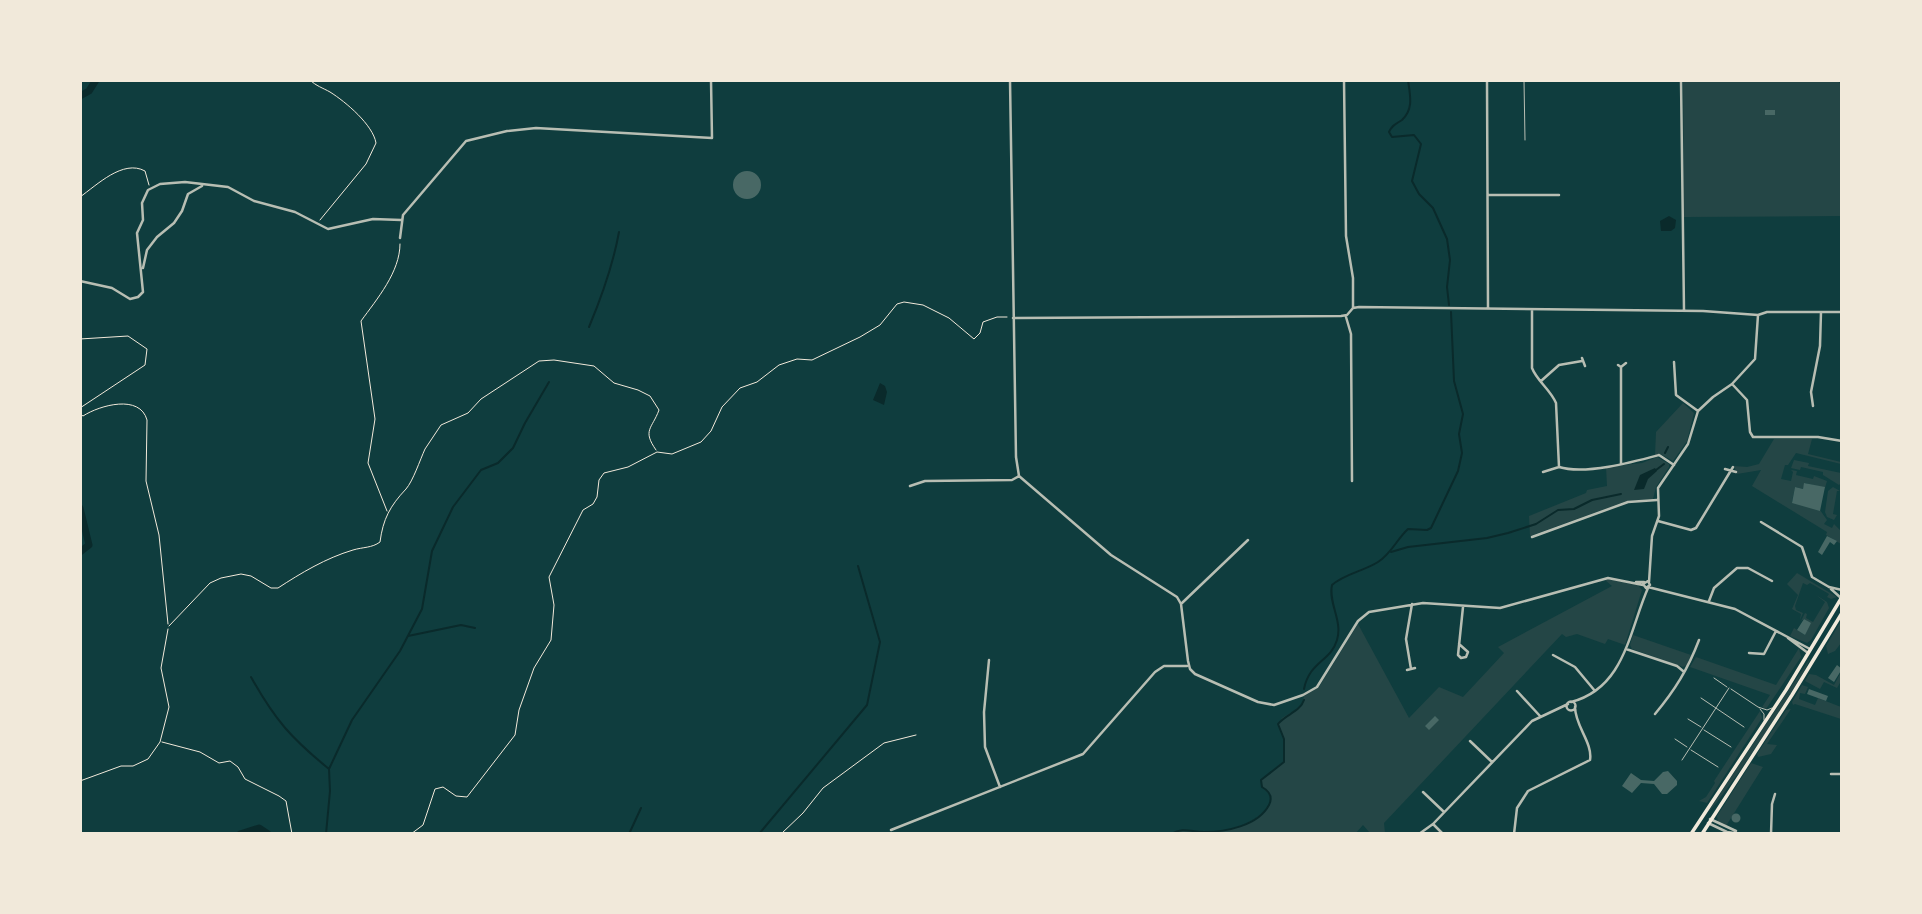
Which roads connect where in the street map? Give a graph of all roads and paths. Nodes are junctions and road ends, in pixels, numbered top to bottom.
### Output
1 (310, 80) edge
2 (711, 80) edge
3 (1010, 80) edge
4 (1344, 80) edge
5 (1487, 80) edge
6 (1524, 80) edge
7 (1681, 80) edge
8 (1525, 140) dead end
9 (202, 186) junction
10 (148, 190) junction
11 (1488, 195) junction
12 (1559, 195) dead end
13 (80, 197) edge
14 (401, 220) junction
15 (317, 225) junction
16 (400, 238) joint
17 (142, 272) junction
18 (80, 281) edge
19 (1353, 308) junction
20 (1489, 309) junction
21 (1532, 310) junction
22 (1684, 310) junction
23 (1821, 312) junction
24 (1842, 312) edge
25 (1346, 315) junction
26 (1758, 315) junction
27 (1013, 318) junction
28 (80, 339) edge
29 (1674, 361) dead end
30 (1626, 363) dead end
31 (1585, 366) dead end
32 (1541, 381) junction
33 (1732, 384) junction
34 (1813, 406) dead end
35 (80, 408) edge
36 (1698, 411) junction
37 (80, 414) edge
38 (1842, 441) edge
39 (657, 452) junction
40 (1621, 464) junction
41 (1674, 465) junction
42 (1559, 467) junction
43 (1733, 467) dead end
44 (1725, 469) dead end
45 (1543, 472) dead end
46 (1730, 472) junction
47 (1736, 472) dead end
48 (1019, 476) junction
49 (1352, 481) dead end
50 (910, 486) dead end
51 (1657, 500) junction
52 (388, 512) junction
53 (1658, 521) junction
54 (1761, 522) dead end
55 (1532, 537) dead end
56 (1248, 540) dead end
57 (1772, 581) dead end
58 (1646, 584) junction
59 (1829, 587) junction
60 (1842, 590) edge
61 (1841, 598) edge
62 (1709, 601) junction
63 (1181, 604) junction
64 (1412, 604) junction
65 (1462, 607) junction
66 (1842, 613) edge
67 (169, 626) junction
68 (1776, 630) junction
69 (1699, 640) dead end
70 (1459, 644) dead end
71 (1626, 649) junction
72 (1809, 651) junction
73 (1749, 653) dead end
74 (1817, 654) junction
75 (1553, 655) dead end
76 (989, 660) dead end
77 (1189, 666) junction
78 (1411, 669) dead end
79 (1683, 671) junction
80 (1714, 678) dead end
81 (1729, 688) junction
82 (1517, 691) dead end
83 (1595, 692) junction
84 (1586, 697) junction
85 (1701, 698) dead end
86 (1569, 703) junction
87 (1575, 707) junction
88 (1758, 707) junction
89 (1774, 707) junction
90 (1568, 709) junction
91 (1716, 709) junction
92 (1550, 711) junction
93 (1655, 714) dead end
94 (1540, 716) junction
95 (1688, 719) dead end
96 (1577, 720) junction
97 (1764, 722) junction
98 (1744, 727) dead end
99 (1703, 729) junction
100 (916, 735) dead end
101 (1675, 739) dead end
102 (1470, 741) dead end
103 (160, 742) junction
104 (1731, 747) dead end
105 (1690, 749) junction
106 (1682, 761) dead end
107 (1492, 762) junction
108 (1718, 768) dead end
109 (1831, 774) dead end
110 (1842, 774) edge
111 (80, 781) edge
112 (1000, 787) junction
113 (1423, 792) dead end
114 (1775, 794) dead end
115 (1444, 812) junction
116 (1702, 817) junction
117 (1709, 821) junction
118 (1433, 824) junction
119 (891, 831) dead end
120 (292, 834) edge
121 (411, 834) edge
122 (781, 834) edge
123 (1419, 834) edge
124 (1443, 834) edge
125 (1514, 834) edge
126 (1691, 834) edge
127 (1702, 834) edge
128 (1741, 834) edge
129 (1772, 834) edge

1 - 15 path
2 - 14 street
3 - 27 street
4 - 19 street
5 - 11 street
6 - 8 lane
7 - 22 street
9 - 10 street
9 - 15 street
9 - 17 street
10 - 13 path
10 - 17 street
11 - 12 street
11 - 20 street
14 - 15 street
14 - 16 street
16 - 52 path
17 - 18 street
19 - 20 street
19 - 25 street
20 - 21 street
21 - 22 street
21 - 32 street
22 - 26 street
23 - 24 street
23 - 26 street
23 - 34 street
25 - 27 street
25 - 49 street
26 - 33 street
27 - 39 path
27 - 48 street
28 - 35 path
29 - 36 street
30 - 40 street
31 - 32 street
32 - 42 street
33 - 36 street
33 - 38 street
36 - 41 street
37 - 67 path
39 - 52 path
39 - 121 path
40 - 41 street
40 - 42 street
41 - 51 street
42 - 45 street
43 - 46 street
44 - 46 street
46 - 47 street
46 - 53 street
48 - 50 street
48 - 63 street
51 - 53 street
51 - 55 street
52 - 67 path
53 - 58 street
54 - 59 street
56 - 63 street
57 - 62 street
58 - 62 street
58 - 65 street
58 - 71 street
59 - 60 street
59 - 61 street
61 - 72 main road
62 - 68 street
63 - 77 street
64 - 65 street
64 - 77 street
64 - 78 street
65 - 70 street
66 - 74 main road
67 - 103 path
68 - 72 street
68 - 73 street
69 - 79 street
71 - 79 street
71 - 83 street
72 - 74 main road
72 - 89 main road
74 - 117 main road
75 - 83 street
76 - 112 street
77 - 112 street
79 - 93 street
80 - 81 lane
81 - 88 lane
81 - 91 lane
82 - 94 street
83 - 84 street
84 - 86 street
84 - 87 street
85 - 91 lane
86 - 87 street
86 - 90 street
86 - 92 street
87 - 90 street
87 - 96 street
88 - 89 lane
88 - 97 lane
89 - 97 main road
90 - 92 street
90 - 96 street
91 - 98 lane
91 - 99 lane
92 - 94 street
94 - 107 street
95 - 99 lane
96 - 125 street
97 - 116 main road
99 - 104 lane
99 - 105 lane
100 - 122 path
101 - 105 lane
102 - 107 street
103 - 111 path
103 - 120 path
105 - 106 lane
105 - 108 lane
107 - 115 street
109 - 110 street
112 - 119 street
113 - 115 street
114 - 129 street
115 - 118 street
116 - 117 main road
116 - 126 main road
117 - 127 main road
117 - 128 street
118 - 123 street
118 - 124 street

